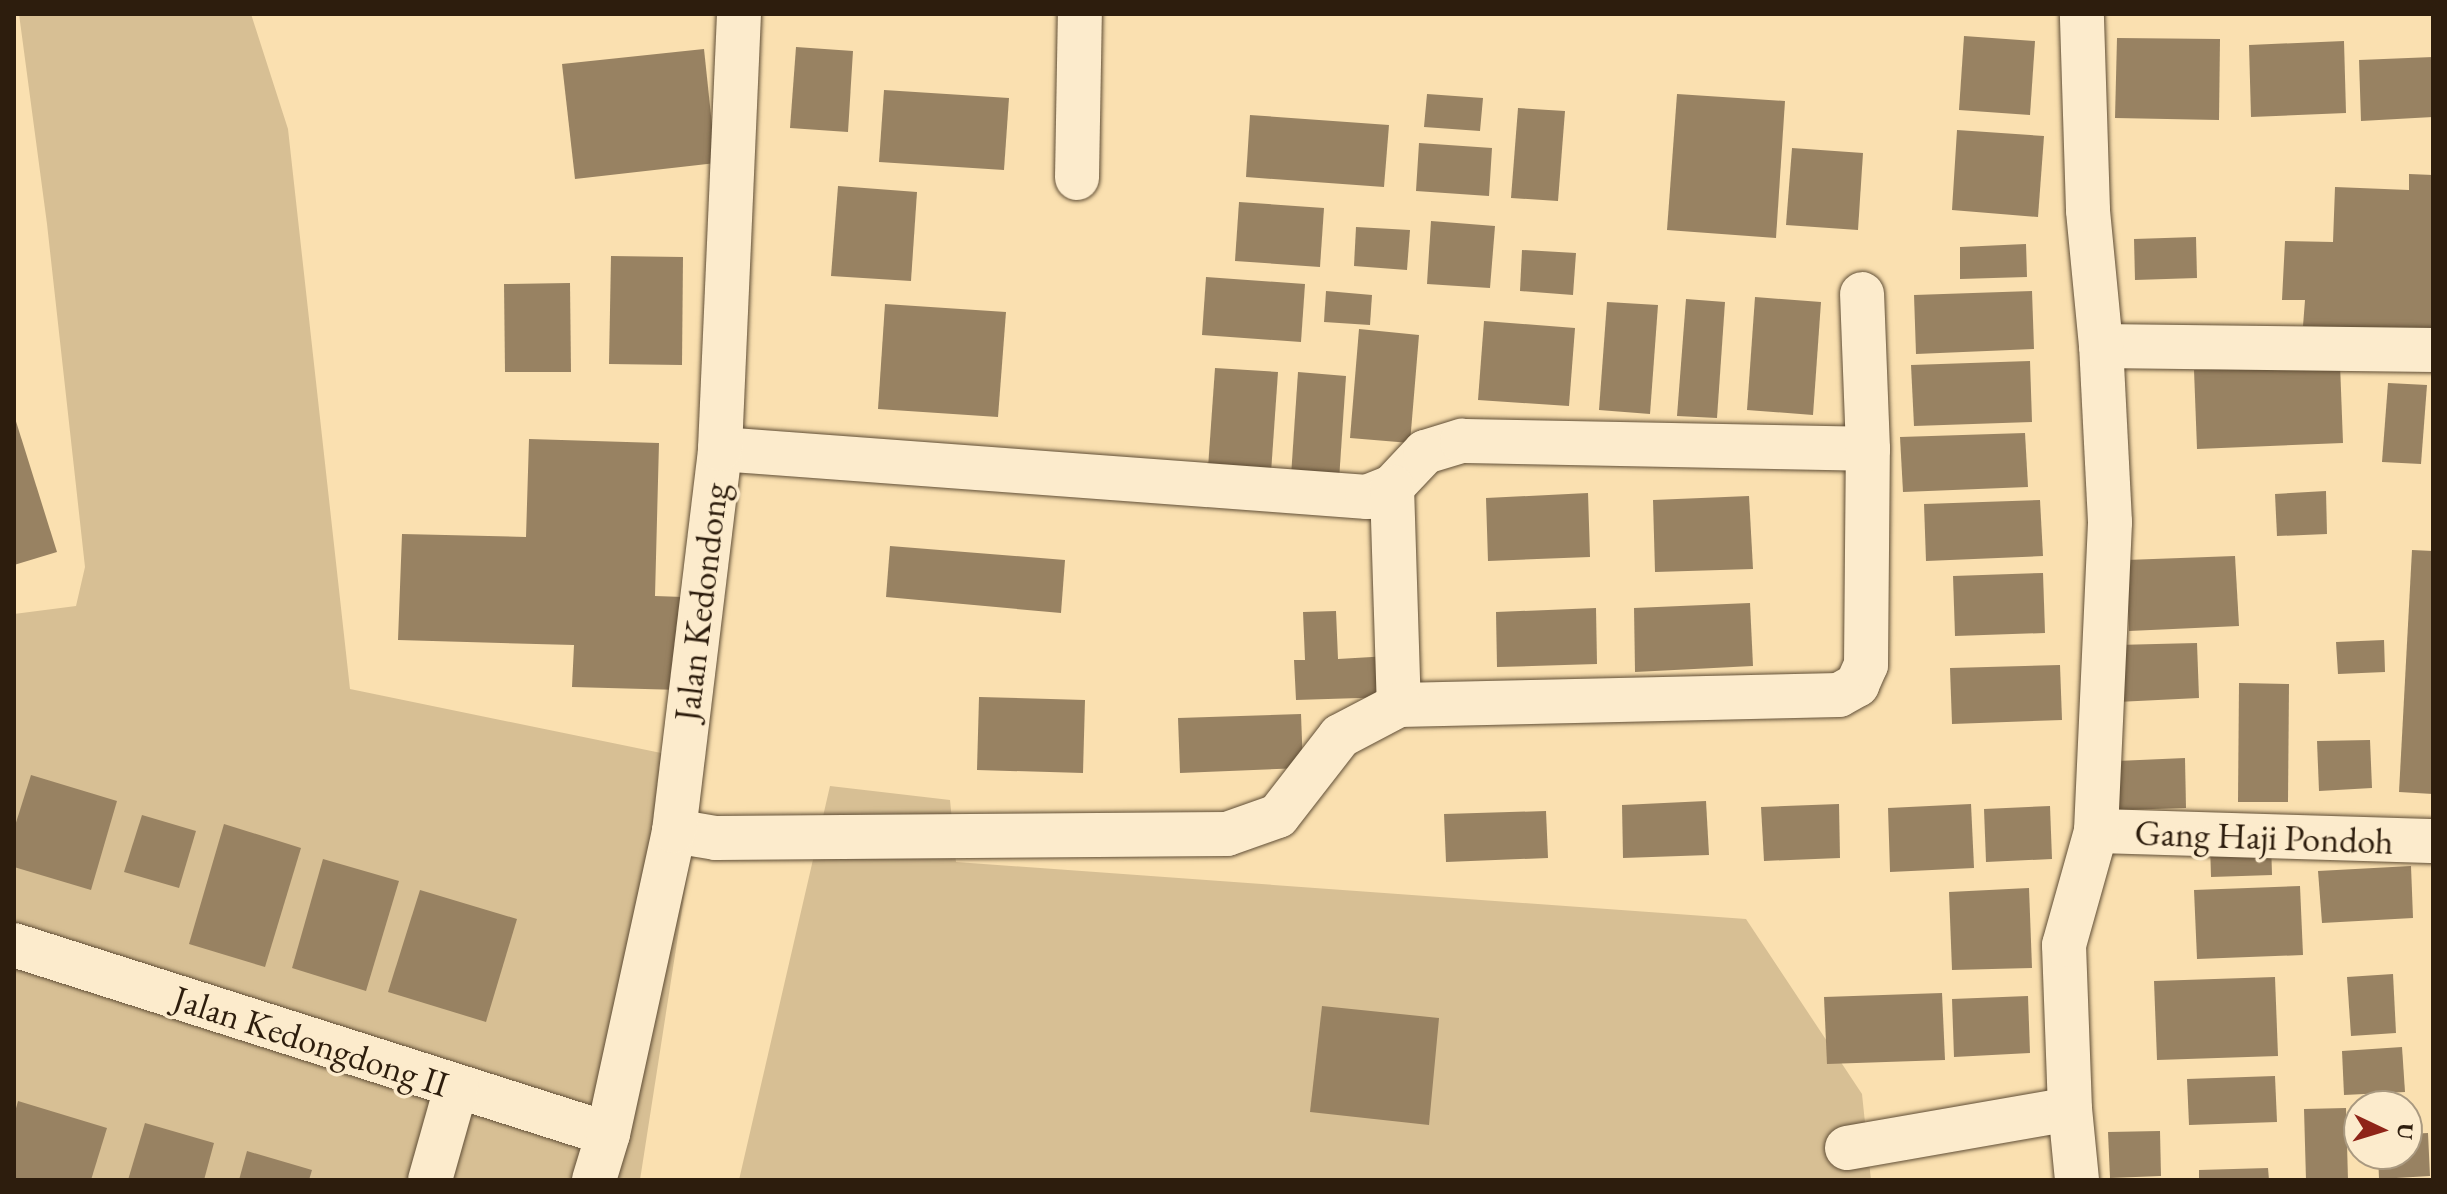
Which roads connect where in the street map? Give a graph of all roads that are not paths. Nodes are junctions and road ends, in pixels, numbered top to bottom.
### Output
1 (739, 14) edge
2 (1080, 14) edge
3 (2082, 14) edge
4 (1077, 178) dead end
5 (1862, 294) dead end
6 (2101, 346) junction
7 (2433, 350) edge
8 (720, 449) junction
9 (1868, 449) junction
10 (1392, 487) junction
11 (1399, 705) junction
12 (674, 831) junction
13 (2096, 831) junction
14 (2433, 841) edge
15 (14, 945) edge
16 (456, 1088) junction
17 (2070, 1109) junction
18 (608, 1134) junction
19 (1847, 1148) dead end
20 (430, 1180) edge
21 (594, 1180) edge
22 (2077, 1180) edge

1 - 8 street, Jalan Kedondong
2 - 4 street
3 - 6 street
5 - 9 street
6 - 7 street
6 - 13 street
8 - 10 street
8 - 12 street, Jalan Kedondong
9 - 10 street
9 - 11 street
10 - 11 street
11 - 12 street
12 - 18 street, Jalan Kedondong
13 - 14 street, Gang Haji Pondoh
13 - 17 street
15 - 16 street, Jalan Kedongdong II
16 - 18 street, Jalan Kedongdong II
16 - 20 street
17 - 19 street
17 - 22 street
18 - 21 street, Jalan Kedondong

